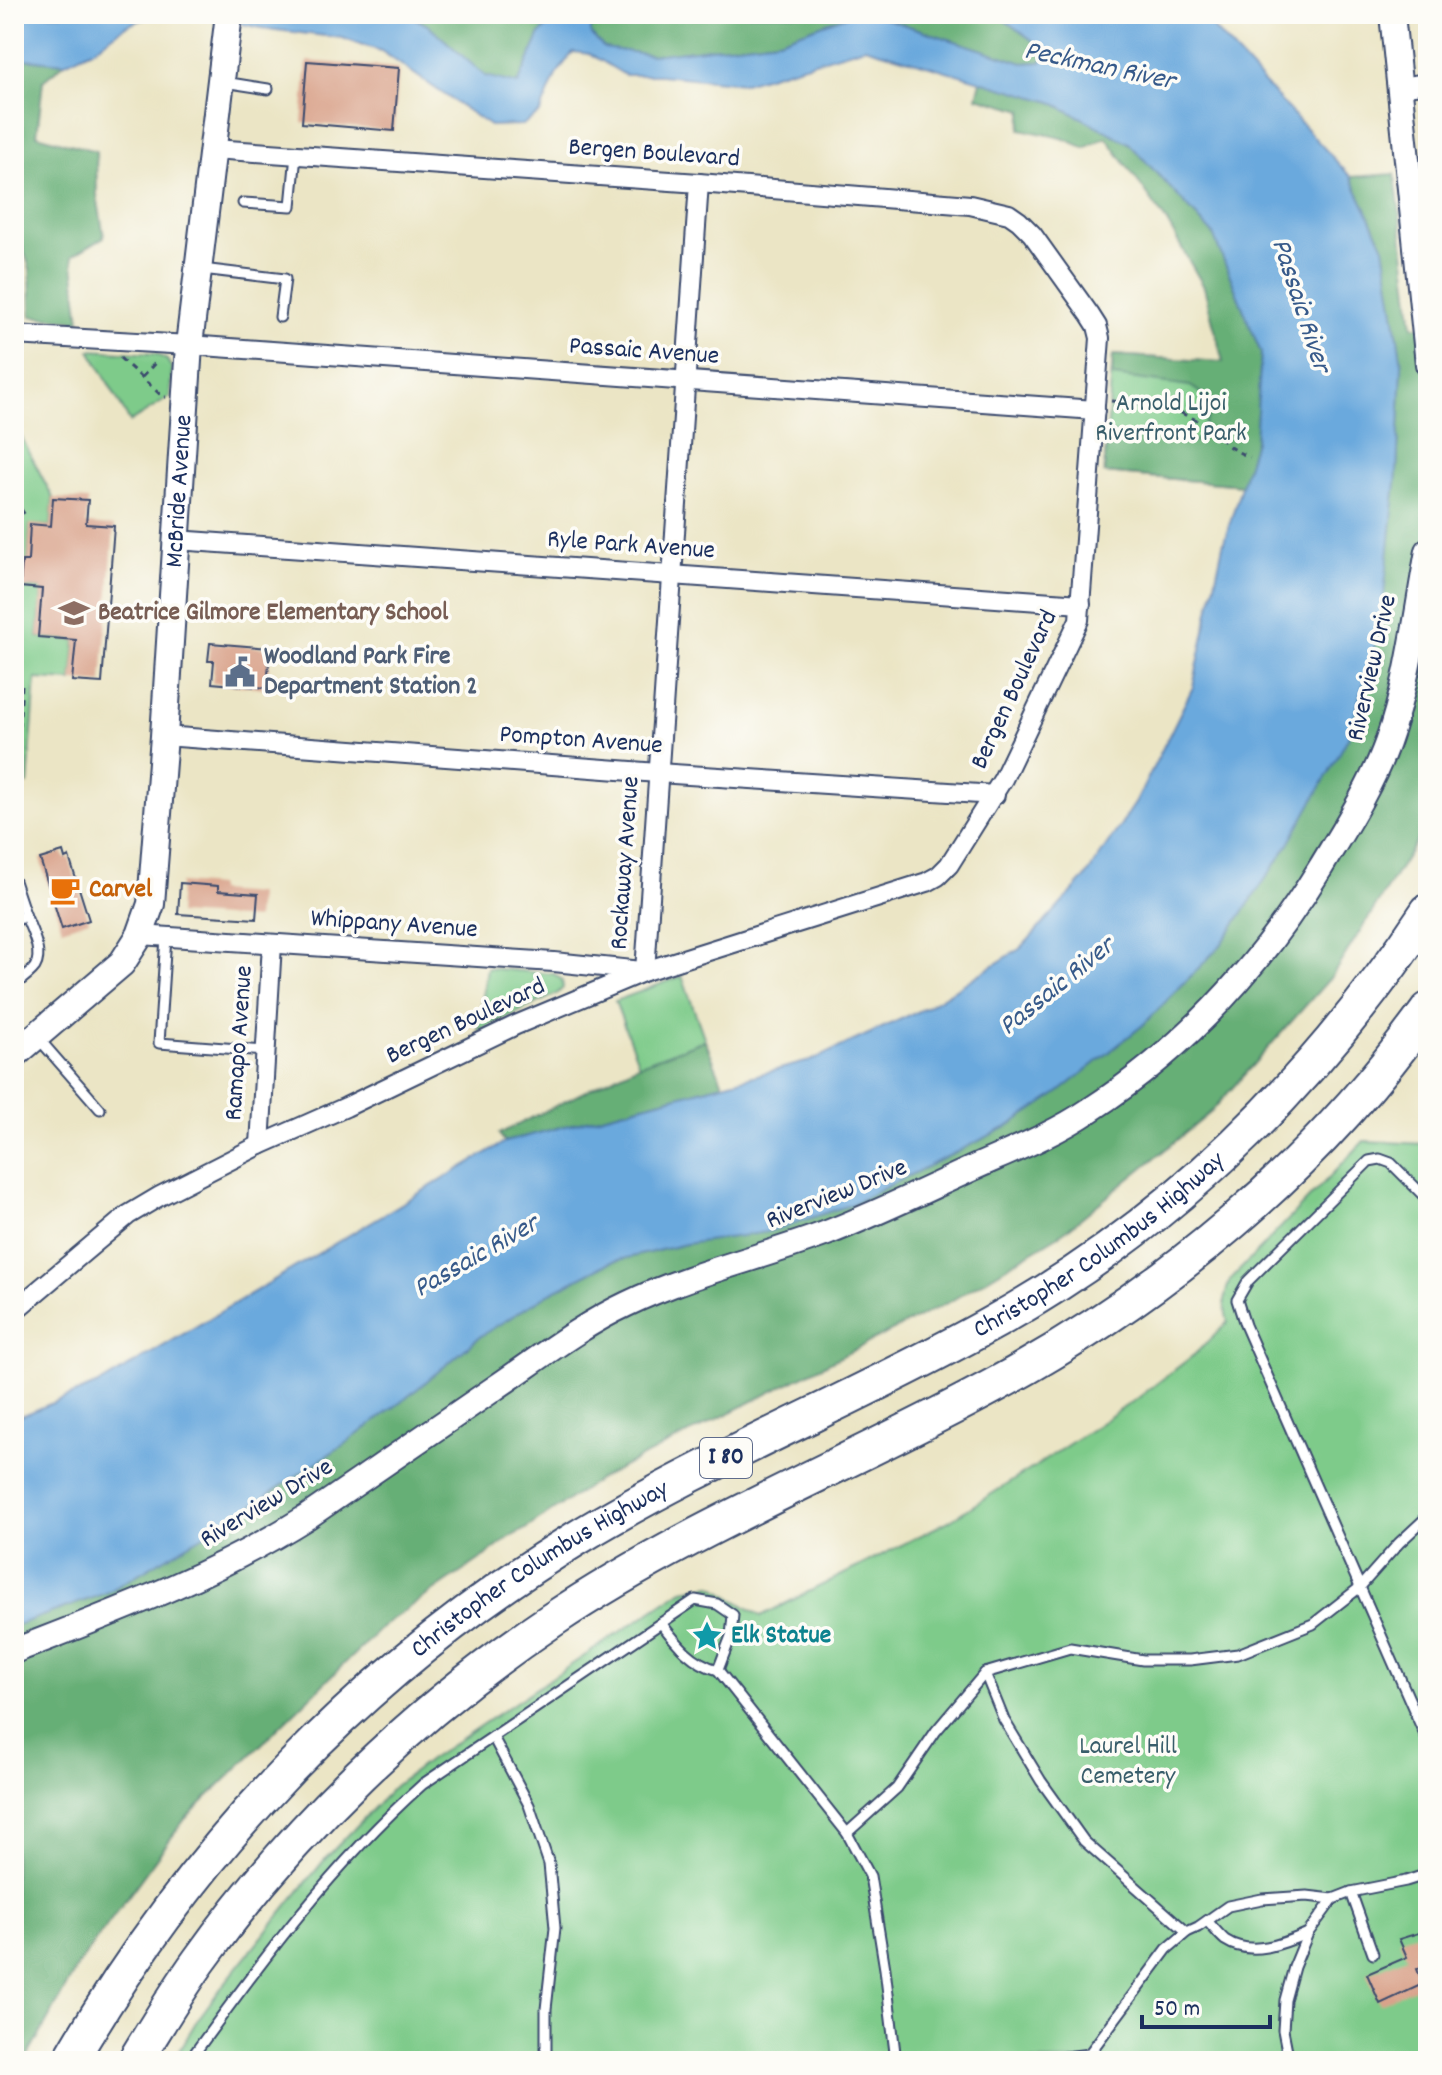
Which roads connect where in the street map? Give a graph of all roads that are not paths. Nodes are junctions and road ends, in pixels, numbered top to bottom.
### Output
1 (1392, 14) edge
2 (228, 24) edge
3 (221, 81) junction
4 (1428, 83) edge
5 (1399, 87) junction
6 (268, 89) dead end
7 (213, 149) junction
8 (296, 155) junction
9 (699, 183) junction
10 (243, 203) dead end
11 (198, 269) junction
12 (280, 317) dead end
13 (14, 335) edge
14 (189, 345) junction
15 (1428, 364) edge
16 (686, 381) junction
17 (1095, 405) junction
18 (176, 540) junction
19 (1428, 551) edge
20 (672, 575) junction
21 (1081, 604) junction
22 (164, 736) junction
23 (658, 773) junction
24 (995, 795) junction
25 (14, 881) edge
26 (1428, 911) edge
27 (25, 914) junction
28 (14, 923) edge
29 (153, 936) junction
30 (272, 944) junction
31 (645, 971) junction
32 (14, 985) edge
33 (1428, 1010) edge
34 (36, 1036) junction
35 (266, 1051) junction
36 (14, 1055) edge
37 (100, 1109) dead end
38 (260, 1145) junction
39 (1428, 1200) edge
40 (14, 1311) edge
41 (1428, 1516) edge
42 (1359, 1588) junction
43 (661, 1623) junction
44 (14, 1651) edge
45 (718, 1670) junction
46 (985, 1673) junction
47 (493, 1737) junction
48 (1428, 1742) edge
49 (847, 1833) junction
50 (1428, 1874) edge
51 (1351, 1892) junction
52 (1333, 1899) junction
53 (1207, 1921) junction
54 (1187, 1932) junction
55 (1308, 1933) junction
56 (1373, 1954) dead end
57 (1090, 2057) edge
58 (70, 2061) edge
59 (135, 2061) edge
60 (189, 2061) edge
61 (546, 2061) edge
62 (896, 2061) edge
63 (1035, 2061) edge
64 (1289, 2061) edge

1 - 5 street
2 - 3 main road, McBride Avenue
3 - 6 lane
3 - 7 main road, McBride Avenue
4 - 5 street
5 - 15 street
7 - 8 street, Bergen Boulevard
7 - 11 main road, McBride Avenue
8 - 9 street, Bergen Boulevard
8 - 10 lane
9 - 16 street, Rockaway Avenue
9 - 17 street, Bergen Boulevard
11 - 12 lane
11 - 14 main road, McBride Avenue
13 - 14 street, Passaic Avenue
14 - 16 street, Passaic Avenue
14 - 18 main road, McBride Avenue
16 - 17 street, Passaic Avenue
16 - 20 street, Rockaway Avenue
17 - 21 street, Bergen Boulevard
18 - 20 street, Ryle Park Avenue
18 - 22 main road, McBride Avenue
19 - 44 street, Riverview Drive
20 - 21 street, Ryle Park Avenue
20 - 23 street, Rockaway Avenue
21 - 24 street, Bergen Boulevard
22 - 23 street, Pompton Avenue
22 - 29 main road, McBride Avenue
23 - 24 street, Pompton Avenue
23 - 31 street, Rockaway Avenue
24 - 31 street, Bergen Boulevard
25 - 27 lane
26 - 58 highway, Christopher Columbus Highway / I 80
27 - 28 lane
27 - 32 lane
29 - 30 street, Whippany Avenue
29 - 34 main road, McBride Avenue
29 - 35 lane
30 - 31 street, Whippany Avenue
30 - 35 street, Ramapo Avenue
31 - 38 street, Bergen Boulevard
33 - 59 highway, Christopher Columbus Highway / I 80
34 - 36 main road, McBride Avenue
34 - 37 lane
35 - 38 street, Ramapo Avenue
38 - 40 street, Bergen Boulevard
39 - 42 lane
41 - 42 lane
42 - 46 lane
42 - 48 lane
43 - 45 lane
43 - 45 lane
43 - 47 lane
45 - 49 lane
46 - 49 lane
46 - 54 lane
47 - 60 lane
47 - 61 lane
49 - 62 lane
50 - 51 lane
51 - 52 lane
51 - 56 lane
52 - 53 lane
52 - 55 lane
53 - 54 lane
53 - 55 lane
54 - 57 lane
55 - 64 lane
57 - 63 lane

